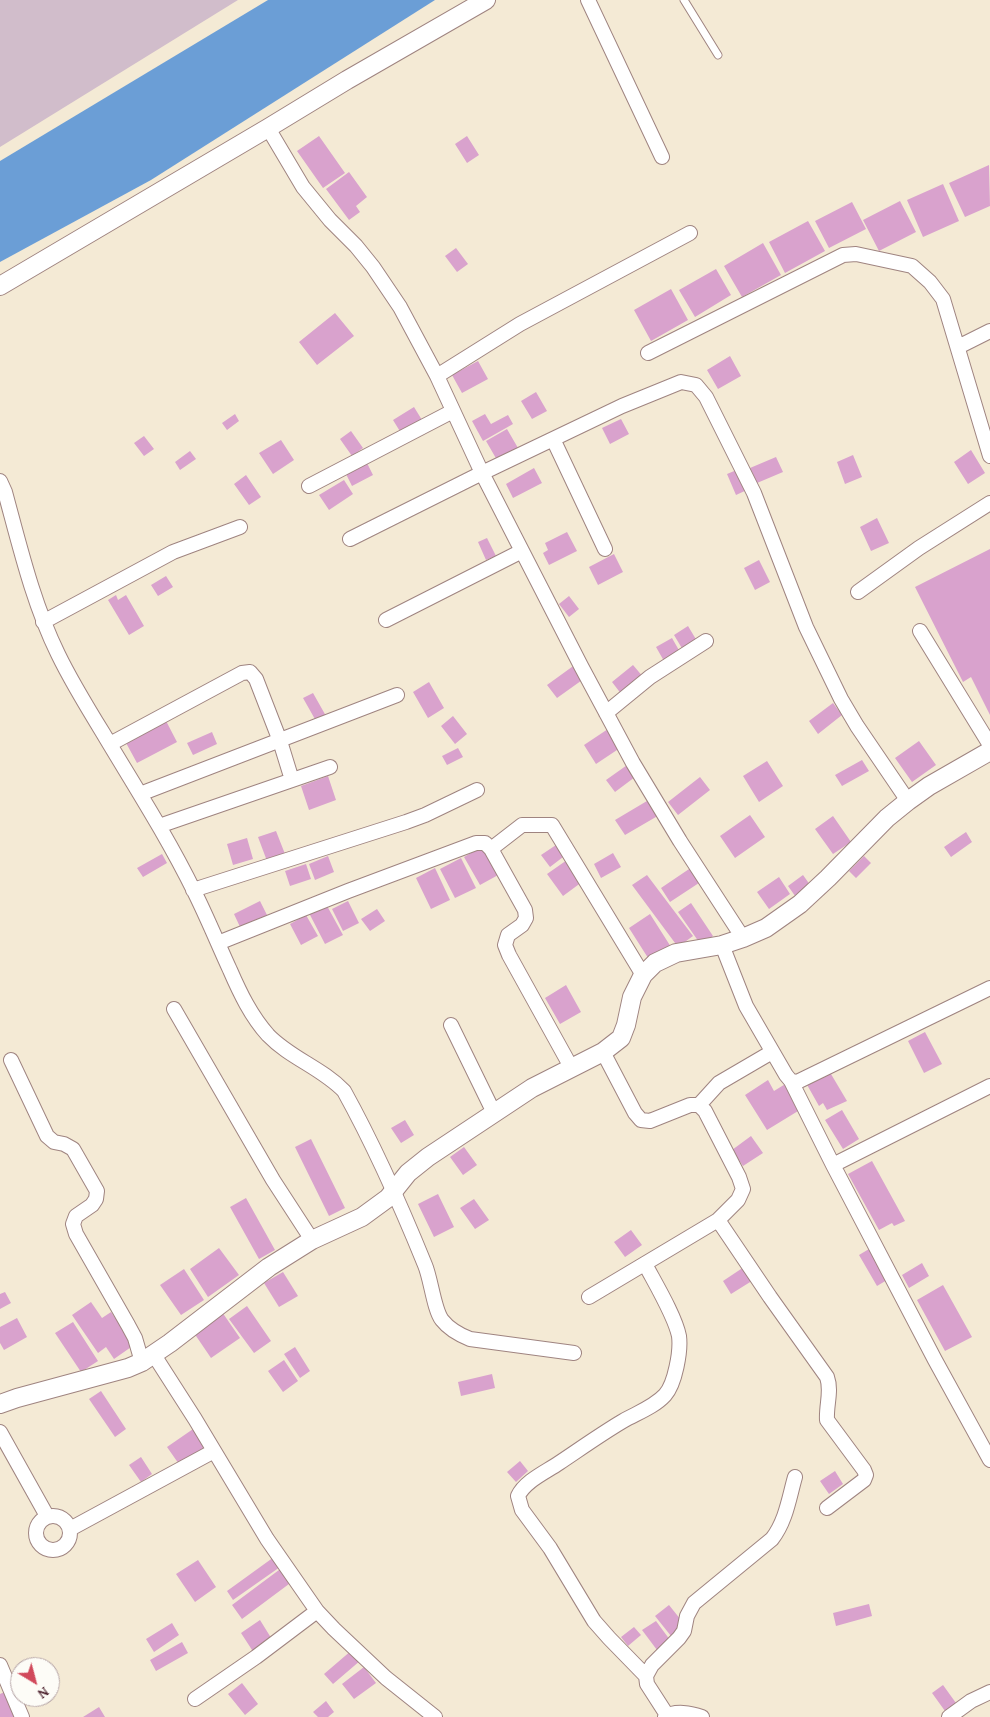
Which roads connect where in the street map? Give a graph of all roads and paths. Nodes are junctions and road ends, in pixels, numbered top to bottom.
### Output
1 (486, 0) edge
2 (588, 0) edge
3 (684, 0) edge
4 (718, 55) dead end
5 (268, 128) junction
6 (662, 157) dead end
7 (690, 233) dead end
8 (0, 286) edge
9 (990, 331) edge
10 (958, 347) junction
11 (648, 352) dead end
12 (436, 376) junction
13 (453, 411) junction
14 (553, 439) junction
15 (990, 456) edge
16 (482, 473) junction
17 (0, 481) edge
18 (308, 486) dead end
19 (990, 502) edge
20 (240, 527) dead end
21 (350, 539) dead end
22 (605, 549) dead end
23 (522, 550) junction
24 (858, 592) dead end
25 (386, 620) dead end
26 (43, 622) junction
27 (920, 632) dead end
28 (706, 641) dead end
29 (398, 695) dead end
30 (606, 713) junction
31 (280, 740) junction
32 (110, 744) junction
33 (990, 745) edge
34 (990, 751) edge
35 (330, 767) dead end
36 (292, 780) junction
37 (477, 790) dead end
38 (140, 794) junction
39 (908, 801) junction
40 (159, 826) junction
41 (491, 849) junction
42 (194, 890) junction
43 (743, 938) junction
44 (218, 943) junction
45 (722, 945) junction
46 (643, 974) junction
47 (990, 988) edge
48 (174, 1009) dead end
49 (451, 1025) dead end
50 (603, 1052) junction
51 (772, 1052) junction
52 (11, 1060) dead end
53 (571, 1067) junction
54 (791, 1081) junction
55 (990, 1086) edge
56 (699, 1105) junction
57 (494, 1112) junction
58 (833, 1165) junction
59 (395, 1191) junction
60 (718, 1220) junction
61 (312, 1240) junction
62 (645, 1264) junction
63 (589, 1297) dead end
64 (574, 1353) dead end
65 (148, 1358) junction
66 (0, 1404) edge
67 (0, 1432) edge
68 (214, 1451) junction
69 (990, 1460) edge
70 (795, 1477) dead end
71 (827, 1508) dead end
72 (47, 1516) junction
73 (70, 1529) junction
74 (317, 1610) junction
75 (0, 1665) edge
76 (646, 1676) junction
77 (3, 1680) edge
78 (990, 1692) edge
79 (195, 1698) dead end
80 (666, 1716) edge
81 (22, 1717) edge
82 (434, 1717) edge
83 (702, 1717) edge
84 (949, 1717) edge

1 - 5 street
2 - 6 street
3 - 4 lane
5 - 8 street
5 - 12 street
7 - 12 street
9 - 10 street
10 - 11 street
10 - 15 street
12 - 13 street
13 - 16 street
13 - 18 street
14 - 16 street
14 - 22 street
14 - 39 street
16 - 21 street
16 - 23 street
17 - 26 street
19 - 24 street
20 - 26 street
23 - 25 street
23 - 30 street
26 - 32 street
27 - 33 street
28 - 30 street
29 - 31 street
30 - 43 street
31 - 32 street
31 - 36 street
31 - 38 street
32 - 38 street
34 - 39 street
35 - 36 street
36 - 40 street
37 - 42 street
38 - 40 street
39 - 43 street
40 - 42 street
41 - 44 street
41 - 46 street
41 - 53 street
42 - 44 street
43 - 45 street
44 - 59 street
45 - 46 street
45 - 51 street
46 - 50 street
47 - 54 street
48 - 61 street
49 - 57 street
50 - 53 street
50 - 56 street
51 - 54 street
51 - 56 street
52 - 65 street
53 - 57 street
54 - 58 street
55 - 58 street
56 - 60 street
57 - 59 street
58 - 69 street
59 - 61 street
59 - 64 street
60 - 62 street
60 - 71 street
61 - 65 street
62 - 63 street
62 - 76 street
65 - 66 street
65 - 68 street
67 - 72 street
68 - 73 street
68 - 74 street
70 - 76 street
72 - 73 street
72 - 73 street
74 - 79 street
74 - 82 street
75 - 77 street
76 - 80 street
77 - 81 street
78 - 84 street
80 - 83 street

